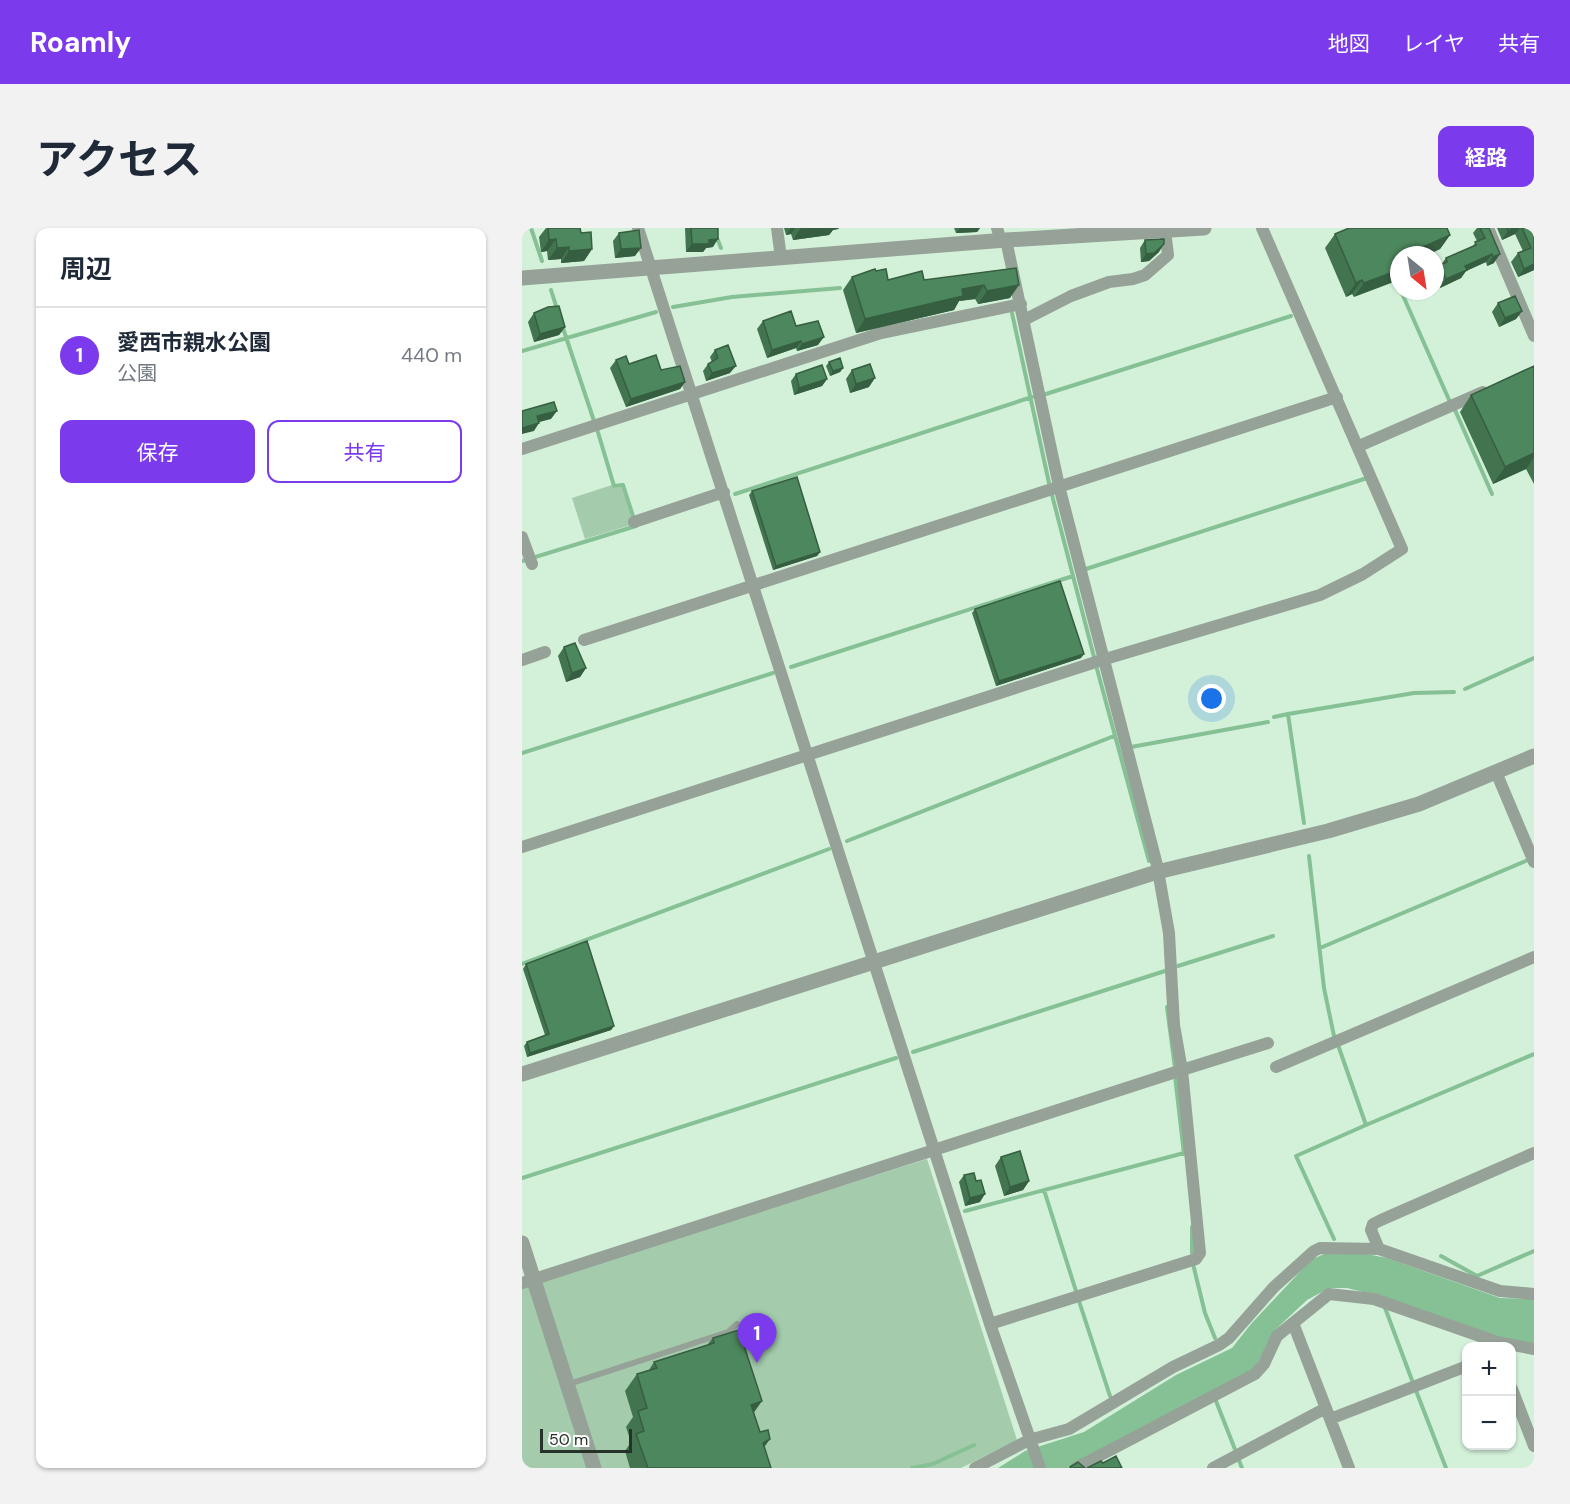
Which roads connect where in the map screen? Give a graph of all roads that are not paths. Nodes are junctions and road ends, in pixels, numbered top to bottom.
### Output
1 (638, 228) edge
2 (777, 228) edge
3 (1204, 228) edge
4 (1262, 228) edge
5 (1488, 228) edge
6 (1166, 231) junction
7 (1053, 233) edge
8 (1001, 236) edge
9 (781, 258) junction
10 (651, 268) junction
11 (522, 278) edge
12 (1021, 304) junction
13 (1024, 320) junction
14 (1534, 336) edge
15 (1490, 389) edge
16 (692, 393) junction
17 (1337, 397) junction
18 (1359, 446) junction
19 (522, 449) edge
20 (1059, 486) junction
21 (724, 492) junction
22 (634, 522) dead end
23 (522, 537) edge
24 (530, 561) dead end
25 (752, 586) junction
26 (584, 640) dead end
27 (545, 652) dead end
28 (522, 660) edge
29 (1102, 660) junction
30 (808, 756) junction
31 (1534, 756) edge
32 (1496, 772) junction
33 (522, 847) edge
34 (1534, 862) edge
35 (1157, 872) junction
36 (1534, 957) edge
37 (875, 961) junction
38 (1268, 1043) dead end
39 (1276, 1067) dead end
40 (1182, 1070) junction
41 (522, 1074) edge
42 (935, 1150) junction
43 (1534, 1153) edge
44 (522, 1243) edge
45 (1379, 1250) junction
46 (528, 1282) edge
47 (1534, 1294) edge
48 (1293, 1323) junction
49 (737, 1324) dead end
50 (990, 1324) junction
51 (1492, 1342) edge
52 (1516, 1347) edge
53 (1534, 1349) edge
54 (1462, 1368) edge
55 (567, 1384) junction
56 (1515, 1396) edge
57 (1328, 1413) junction
58 (1030, 1442) junction
59 (1534, 1446) edge
60 (594, 1468) edge
61 (975, 1468) edge
62 (1040, 1468) edge
63 (1076, 1468) edge
64 (1213, 1468) edge
65 (1349, 1468) edge

1 - 10 street
2 - 9 street
3 - 6 street
4 - 17 street
5 - 14 street
6 - 7 street
6 - 13 street
7 - 8 street
8 - 9 street
8 - 12 street
9 - 10 street
10 - 11 street
10 - 16 street
12 - 13 street
12 - 16 street
13 - 20 street
15 - 18 street
16 - 19 street
16 - 21 street
17 - 18 street
17 - 20 street
18 - 29 street
20 - 25 street
20 - 29 street
21 - 22 street
21 - 25 street
23 - 24 street
25 - 26 street
25 - 30 street
27 - 28 street
29 - 30 street
29 - 35 street
30 - 33 street
30 - 37 street
31 - 32 street
32 - 34 street
32 - 35 street
35 - 37 street
35 - 40 street
36 - 39 street
37 - 41 street
37 - 42 street
38 - 40 street
40 - 42 street
40 - 50 street
42 - 46 street
42 - 50 street
43 - 45 street
44 - 46 street
45 - 47 street
45 - 58 street
46 - 55 street
48 - 51 street
48 - 57 street
48 - 63 street
49 - 55 lane
50 - 58 street
52 - 53 street
54 - 57 street
55 - 60 street
56 - 59 street
57 - 64 street
57 - 65 street
58 - 61 street
58 - 62 street

